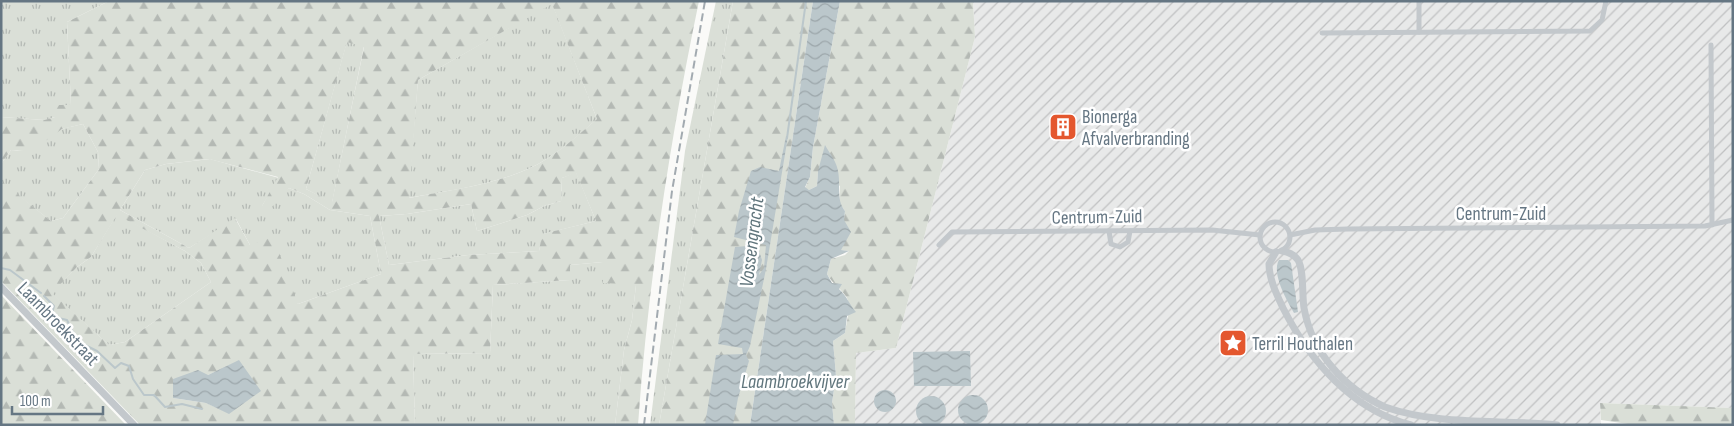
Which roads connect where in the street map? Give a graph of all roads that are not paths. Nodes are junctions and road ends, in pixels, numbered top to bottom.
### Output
1 (1419, 1) edge
2 (1606, 1) edge
3 (1419, 32) junction
4 (1322, 33) dead end
5 (1711, 45) dead end
6 (1733, 220) edge
7 (1712, 225) junction
8 (1109, 231) junction
9 (1130, 231) junction
10 (1290, 234) junction
11 (1260, 235) junction
12 (939, 245) dead end
13 (1279, 252) junction
14 (1, 287) edge
15 (134, 425) edge
16 (1411, 425) edge
17 (1557, 425) edge

1 - 3 street
2 - 3 street
3 - 4 street
5 - 7 street
6 - 7 street, Centrum-Zuid
7 - 10 street, Centrum-Zuid
8 - 9 street, Centrum-Zuid
8 - 9 street
8 - 12 street, Centrum-Zuid
9 - 11 street, Centrum-Zuid
10 - 11 street
10 - 13 street
11 - 13 street
13 - 16 street
13 - 17 street
14 - 15 street, Laambroekstraat

